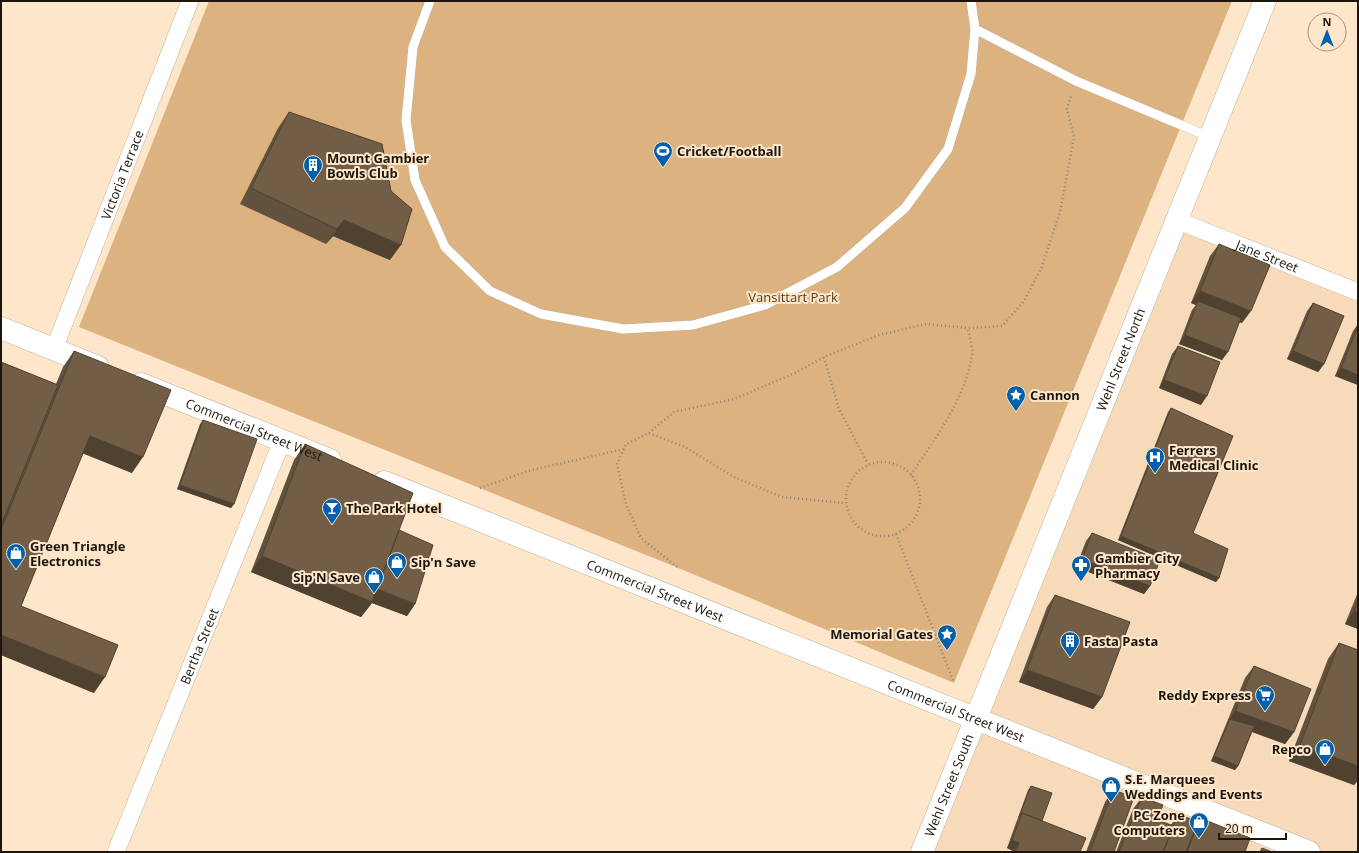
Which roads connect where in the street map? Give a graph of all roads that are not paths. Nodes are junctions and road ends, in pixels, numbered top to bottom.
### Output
1 (190, 1) edge
2 (430, 1) edge
3 (971, 1) edge
4 (1265, 1) edge
5 (975, 29) junction
6 (1210, 137) junction
7 (1176, 220) junction
8 (1358, 292) edge
9 (1, 328) edge
10 (54, 349) junction
11 (282, 441) junction
12 (976, 718) junction
13 (116, 852) edge
14 (922, 852) edge
15 (1309, 852) edge

1 - 10 street, Victoria Terrace
2 - 5 lane
3 - 5 lane
4 - 6 street, Wehl Street North
5 - 6 lane
6 - 7 street, Wehl Street North
7 - 8 street, Jane Street
7 - 12 street, Wehl Street North
9 - 10 street, Commercial Street West
10 - 11 street, Commercial Street West
11 - 12 street, Commercial Street West
11 - 13 street, Bertha Street
12 - 14 street, Wehl Street South
12 - 15 street, Commercial Street West

